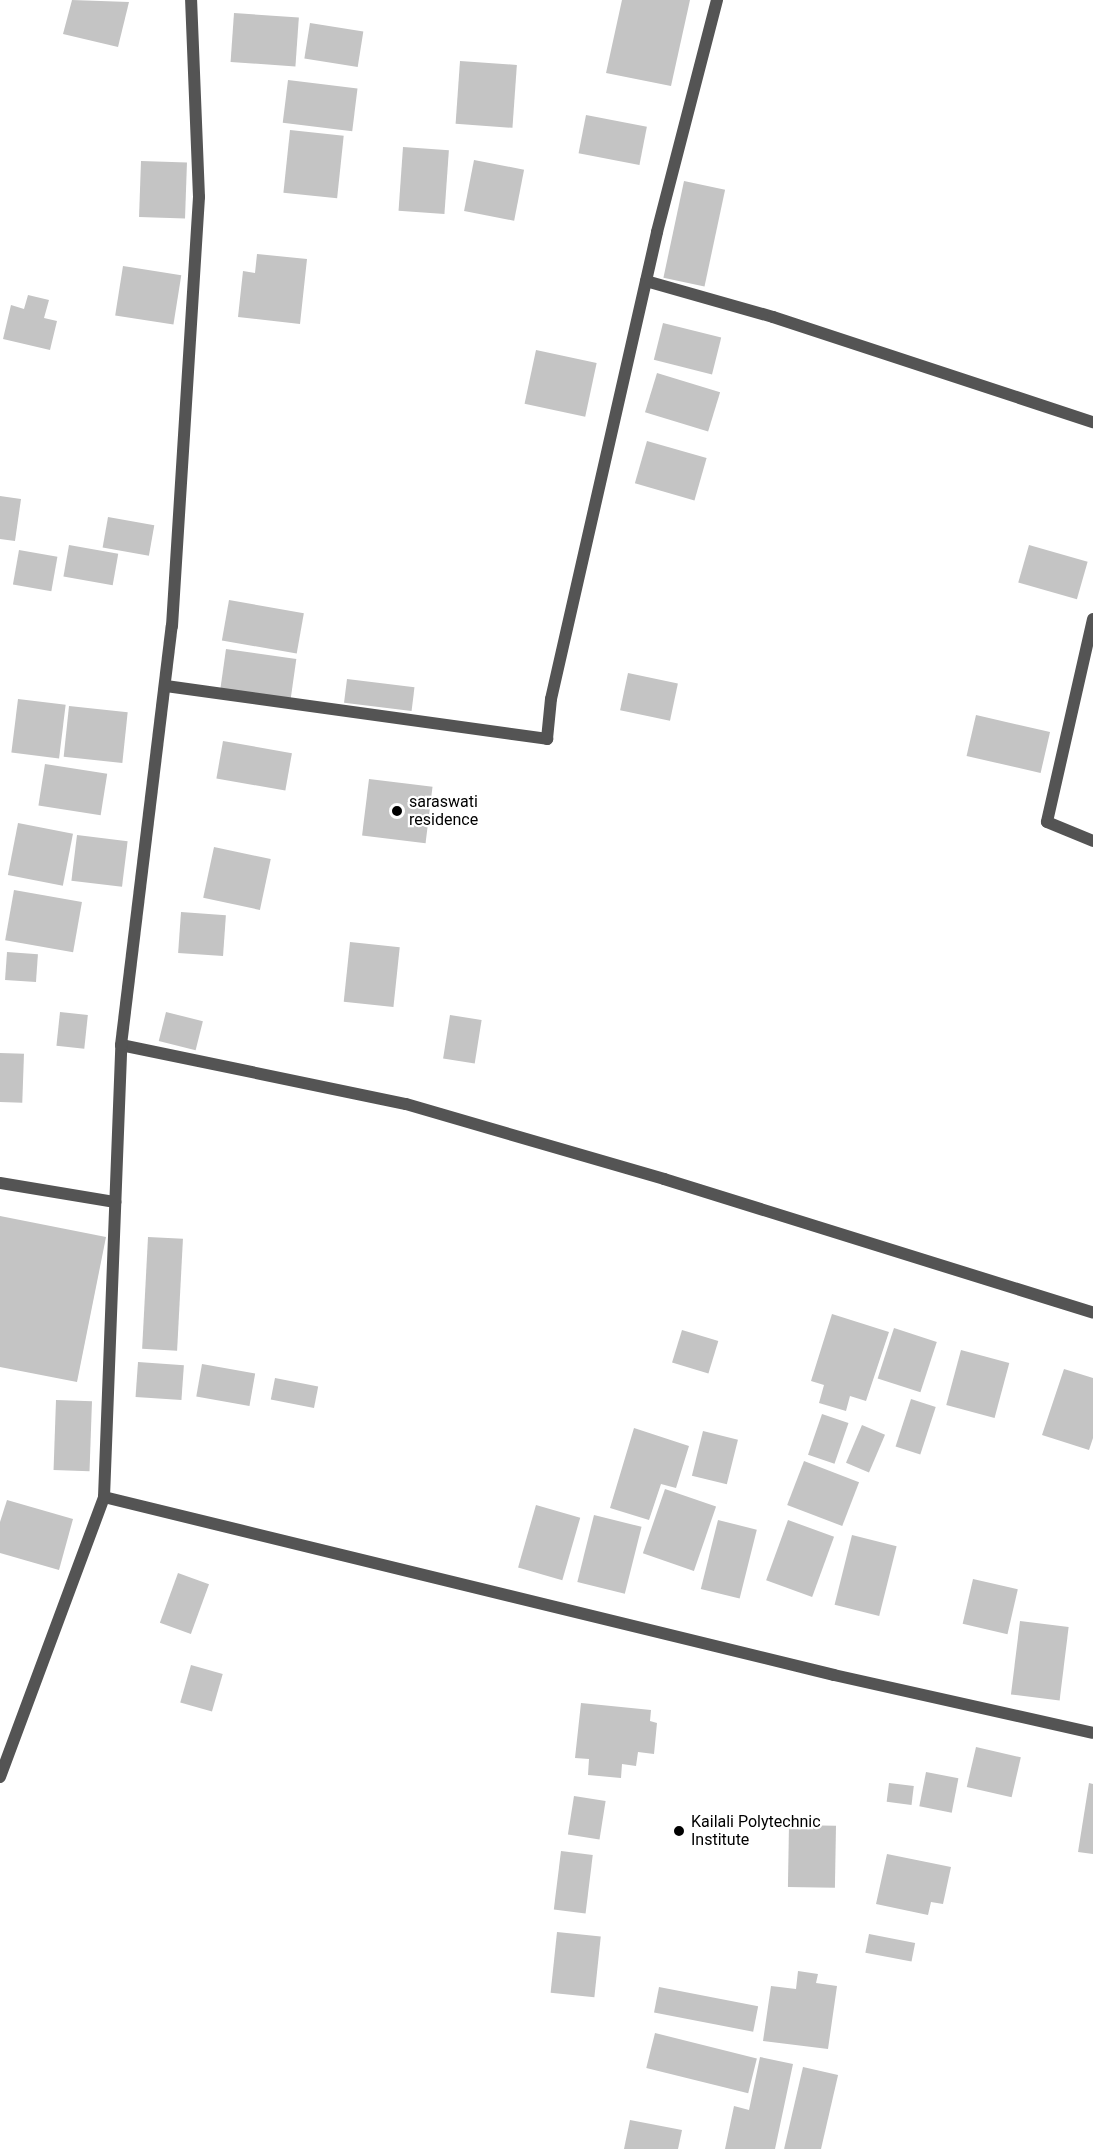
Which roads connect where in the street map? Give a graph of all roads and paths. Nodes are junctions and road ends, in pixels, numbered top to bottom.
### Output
1 (191, 0) edge
2 (717, 0) edge
3 (646, 281) junction
4 (1093, 422) edge
5 (1093, 620) edge
6 (165, 686) junction
7 (1093, 841) edge
8 (121, 1045) junction
9 (0, 1183) edge
10 (115, 1202) junction
11 (1093, 1313) edge
12 (104, 1497) junction
13 (1093, 1733) edge
14 (0, 1777) edge

1 - 6 street
2 - 3 street
3 - 4 street
3 - 6 street
5 - 7 street
6 - 8 street
8 - 10 street
8 - 11 street
9 - 10 street
10 - 12 street
12 - 13 street
12 - 14 street

